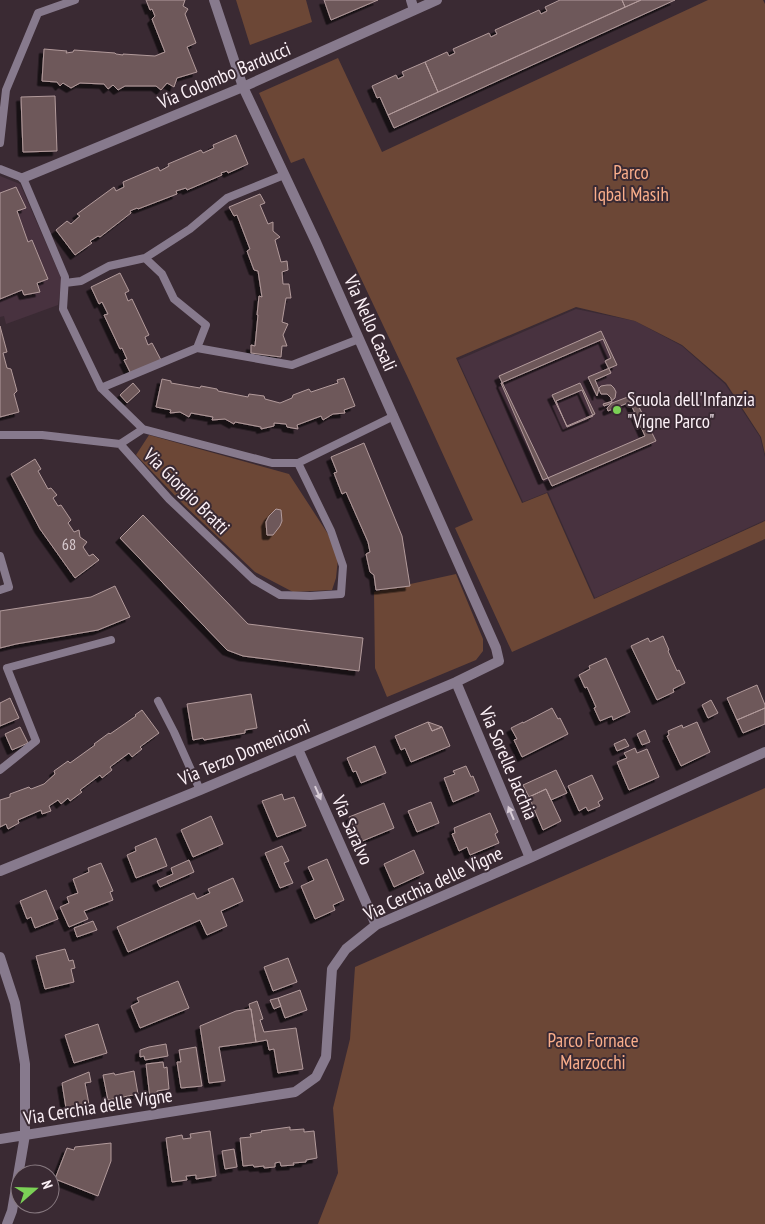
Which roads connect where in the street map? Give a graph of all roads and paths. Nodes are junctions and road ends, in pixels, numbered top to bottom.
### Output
1 (75, 0) edge
2 (214, 0) edge
3 (436, 0) edge
4 (412, 5) edge
5 (243, 87) junction
6 (0, 143) edge
7 (0, 169) edge
8 (284, 175) junction
9 (23, 178) junction
10 (145, 258) junction
11 (65, 283) junction
12 (359, 339) junction
13 (197, 348) junction
14 (101, 388) junction
15 (394, 416) junction
16 (143, 429) junction
17 (0, 435) edge
18 (120, 444) junction
19 (298, 464) junction
20 (0, 556) edge
21 (0, 590) edge
22 (111, 640) dead end
23 (499, 661) joint
24 (456, 682) junction
25 (158, 701) dead end
26 (298, 749) junction
27 (765, 752) edge
28 (0, 770) edge
29 (200, 790) junction
30 (530, 858) junction
31 (0, 871) edge
32 (376, 925) junction
33 (0, 957) edge
34 (25, 1135) junction
35 (0, 1139) edge
36 (8, 1224) edge

1 - 6 lane
2 - 5 street, Via Nello Casali
3 - 4 street, Via Colombo Barducci
4 - 5 street, Via Colombo Barducci
5 - 8 street, Via Nello Casali
5 - 9 street, Via Colombo Barducci
7 - 9 lane
8 - 10 lane
8 - 12 street, Via Nello Casali
9 - 11 lane
10 - 11 lane
10 - 13 lane
11 - 14 lane
12 - 13 lane
12 - 15 street, Via Nello Casali
13 - 14 lane
14 - 16 lane
15 - 19 lane
15 - 23 street, Via Nello Casali
16 - 18 lane
16 - 19 lane
17 - 18 lane, Via Giorgio Bratti
18 - 19 lane, Via Giorgio Bratti
20 - 21 lane
22 - 28 lane
23 - 24 street, Via Terzo Domeniconi
24 - 26 street, Via Terzo Domeniconi
30 -> 24 street, Via Sorelle Jacchia
25 - 29 lane
26 - 29 street, Via Terzo Domeniconi
26 -> 32 street, Via Saralvo
27 - 30 street, Via Cerchia delle Vigne
29 - 31 street, Via Terzo Domeniconi
30 - 32 street, Via Cerchia delle Vigne
32 - 34 street, Via Cerchia delle Vigne
33 - 34 street
34 - 35 street, Via Cerchia delle Vigne
34 - 36 street

